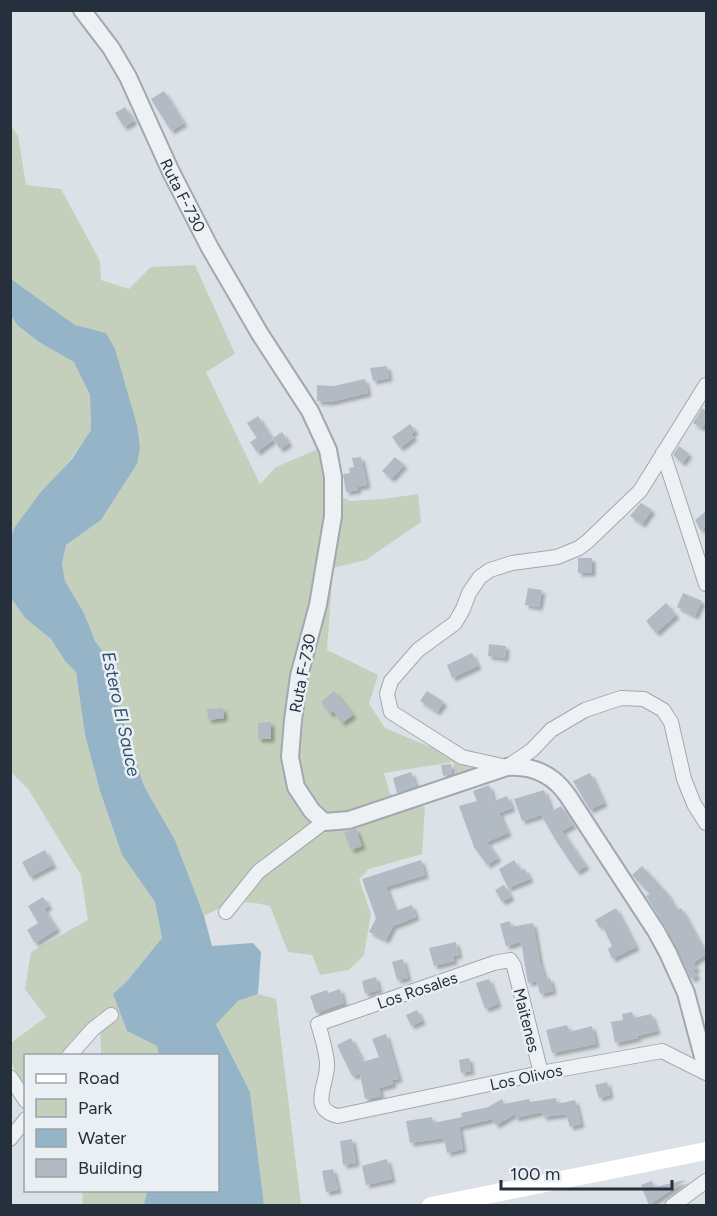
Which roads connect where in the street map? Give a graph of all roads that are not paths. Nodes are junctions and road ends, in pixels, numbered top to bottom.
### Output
1 (82, 10) edge
2 (706, 385) edge
3 (663, 453) junction
4 (706, 584) edge
5 (507, 767) junction
6 (324, 822) junction
7 (706, 823) edge
8 (226, 912) dead end
9 (514, 966) joint
10 (111, 1015) dead end
11 (71, 1054) edge
12 (706, 1068) edge
13 (541, 1073) junction
14 (706, 1074) edge
15 (10, 1077) edge
16 (24, 1098) edge
17 (342, 1116) joint
18 (24, 1122) edge
19 (10, 1139) edge
20 (706, 1151) edge
21 (706, 1181) edge
22 (431, 1206) edge
23 (672, 1206) edge

1 - 6 street, Ruta F-730
2 - 3 street
3 - 4 street
3 - 5 street
5 - 6 street
5 - 7 street
5 - 12 street
6 - 8 street
9 - 13 street, Maitenes
9 - 17 street, Los Rosales
10 - 11 street
13 - 14 street, Los Olivos
13 - 17 street, Los Olivos
15 - 16 street
18 - 19 street
20 - 22 main road
21 - 23 street

